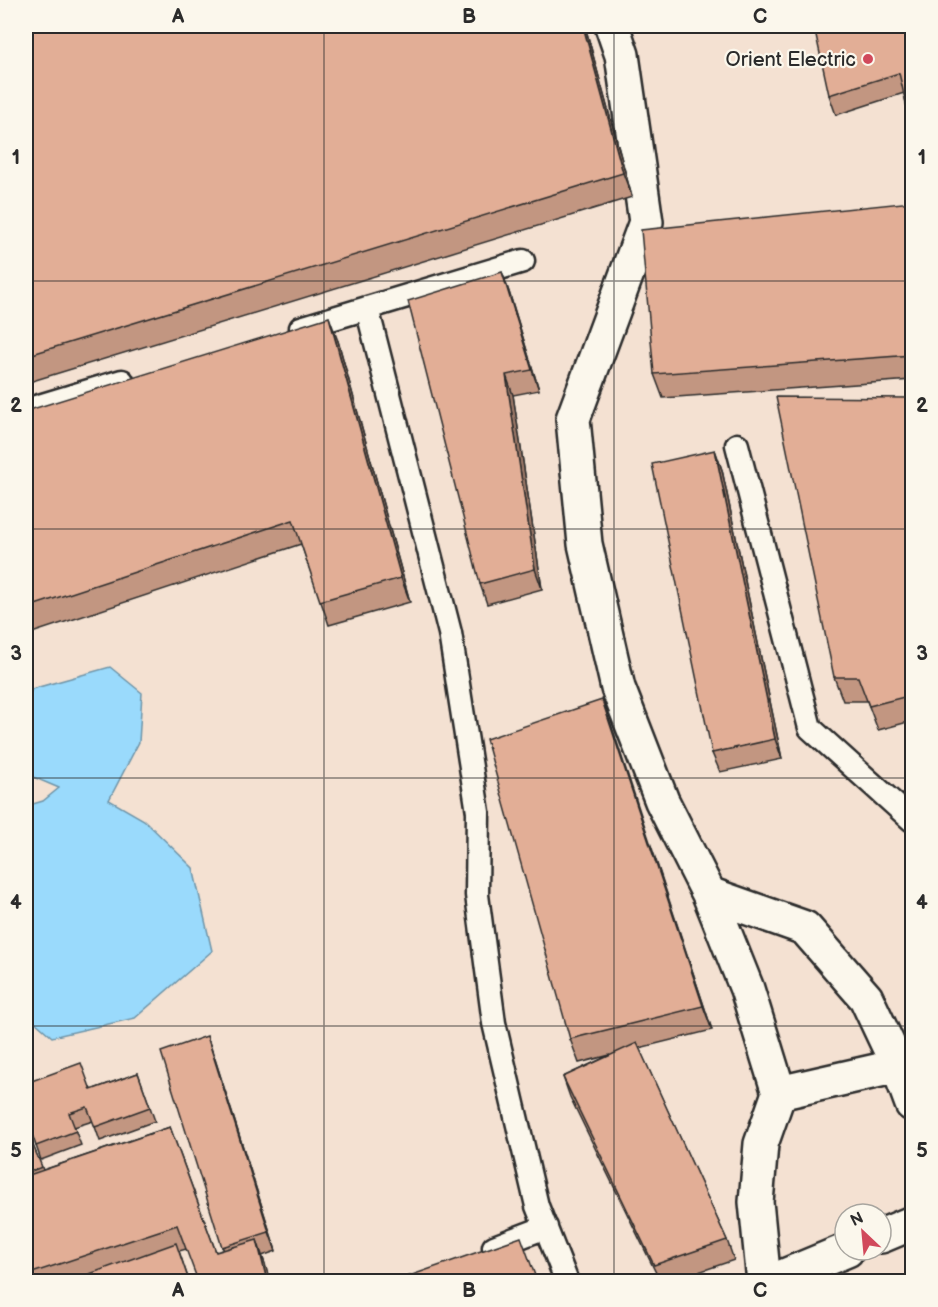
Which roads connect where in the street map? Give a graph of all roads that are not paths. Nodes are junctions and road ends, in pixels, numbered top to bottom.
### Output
1 (612, 26) edge
2 (523, 261) dead end
3 (367, 308) junction
4 (277, 335) edge
5 (141, 376) edge
6 (26, 410) edge
7 (737, 445) dead end
8 (912, 820) edge
9 (709, 894) junction
10 (898, 1066) junction
11 (779, 1094) junction
12 (912, 1104) edge
13 (912, 1223) edge
14 (546, 1227) junction
15 (893, 1231) edge
16 (833, 1256) edge
17 (471, 1257) edge
18 (567, 1281) edge
19 (764, 1281) edge
20 (770, 1281) edge

1 - 9 street
2 - 3 lane
3 - 4 lane
3 - 14 lane
5 - 6 lane
7 - 8 lane
9 - 10 street
9 - 11 street
10 - 11 street
10 - 12 street
11 - 19 street
13 - 15 street
14 - 17 lane
14 - 18 lane
16 - 20 street

